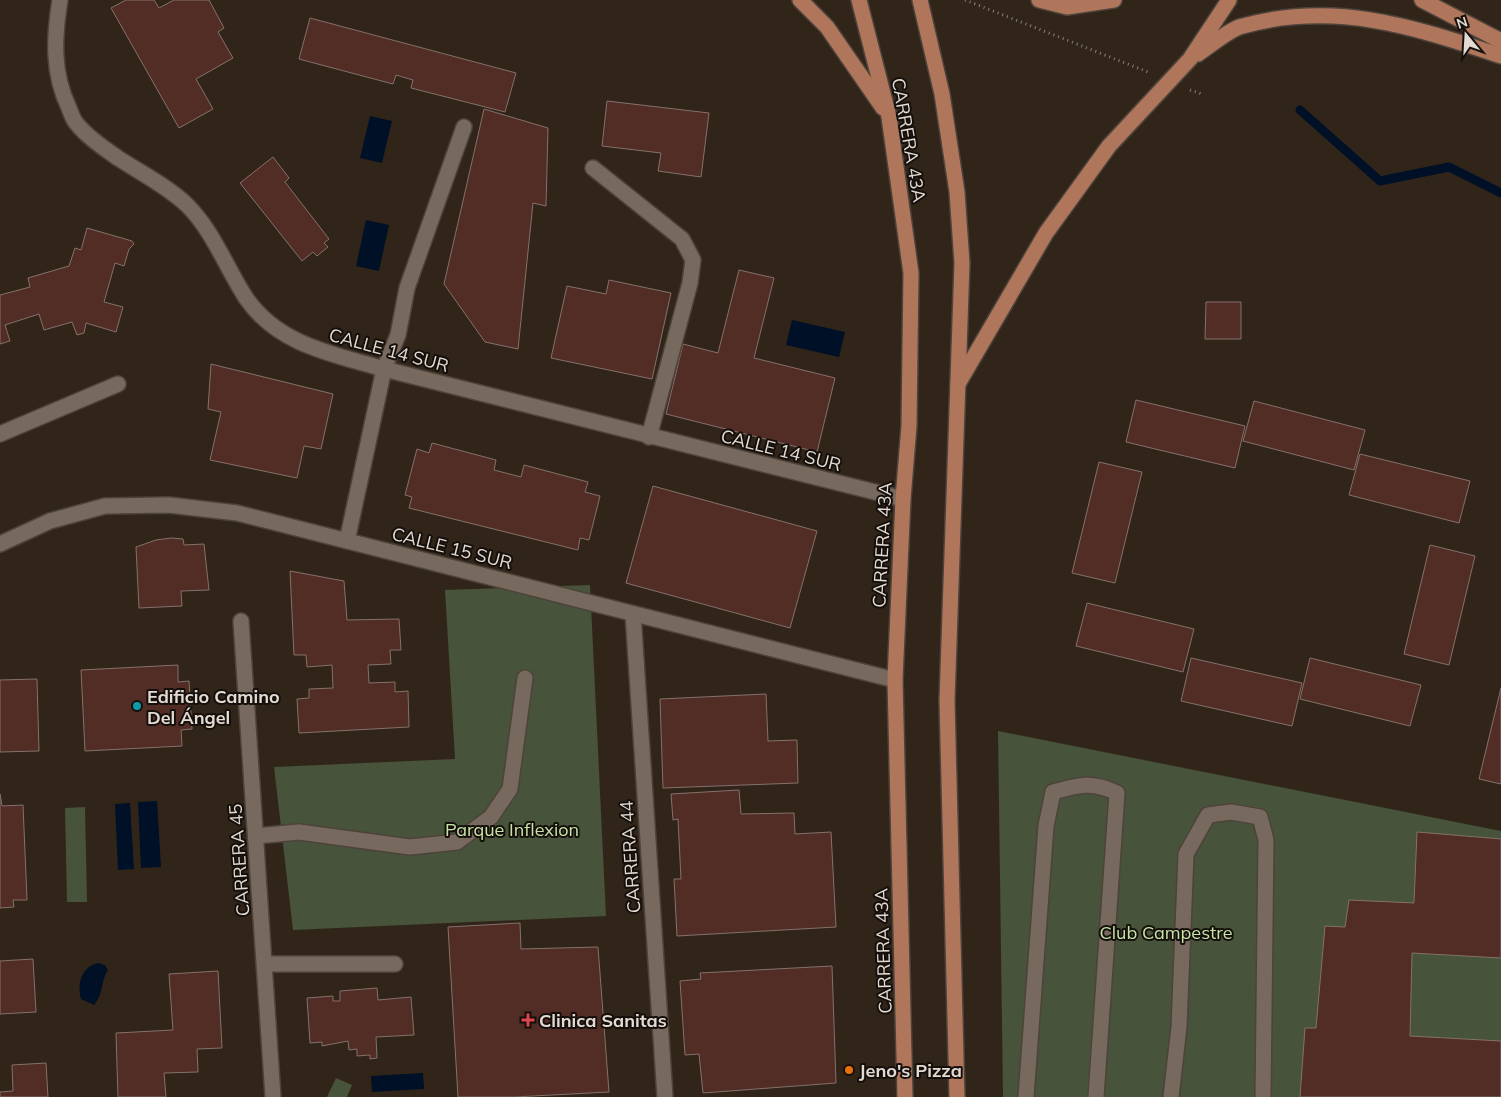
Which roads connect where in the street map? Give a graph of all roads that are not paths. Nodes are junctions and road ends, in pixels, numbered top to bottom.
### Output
1 (60, 0) edge
2 (800, 0) edge
3 (859, 0) edge
4 (920, 0) edge
5 (1039, 0) edge
6 (1114, 0) edge
7 (1229, 0) edge
8 (1422, 0) edge
9 (1501, 41) edge
10 (1501, 56) edge
11 (1190, 59) junction
12 (889, 117) junction
13 (464, 127) dead end
14 (593, 168) dead end
15 (384, 369) junction
16 (118, 384) dead end
17 (957, 385) junction
18 (0, 434) edge
19 (649, 437) junction
20 (903, 499) junction
21 (347, 541) junction
22 (0, 544) edge
23 (633, 614) junction
24 (241, 621) dead end
25 (525, 678) dead end
26 (895, 680) junction
27 (256, 836) junction
28 (265, 964) junction
29 (395, 964) dead end
30 (905, 1072) junction
31 (273, 1097) edge
32 (665, 1097) edge
33 (905, 1097) edge
34 (913, 1097) edge
35 (957, 1097) edge
36 (1026, 1097) edge
37 (1096, 1097) edge
38 (1171, 1097) edge
39 (1263, 1097) edge

1 - 15 street, CALLE 14 SUR
2 - 12 main road
3 - 12 main road, CARRERA 43A
4 - 17 main road
5 - 6 main road
7 - 11 main road
8 - 9 main road
10 - 11 main road
11 - 17 main road
12 - 20 main road, CARRERA 43A
13 - 15 street
14 - 19 street
15 - 19 street, CALLE 14 SUR
15 - 21 street
16 - 18 street
17 - 35 main road
19 - 20 street, CALLE 14 SUR
20 - 26 main road, CARRERA 43A
21 - 22 street, CALLE 15 SUR
21 - 23 street, CALLE 15 SUR
23 - 26 street, CALLE 15 SUR
23 - 32 street, CARRERA 44
24 - 27 street, CARRERA 45
25 - 27 street
26 - 30 main road, CARRERA 43A
27 - 28 street, CARRERA 45
28 - 29 street
28 - 31 street, CARRERA 45
30 - 33 main road, CARRERA 43A
30 - 34 main road
36 - 37 street
38 - 39 street

